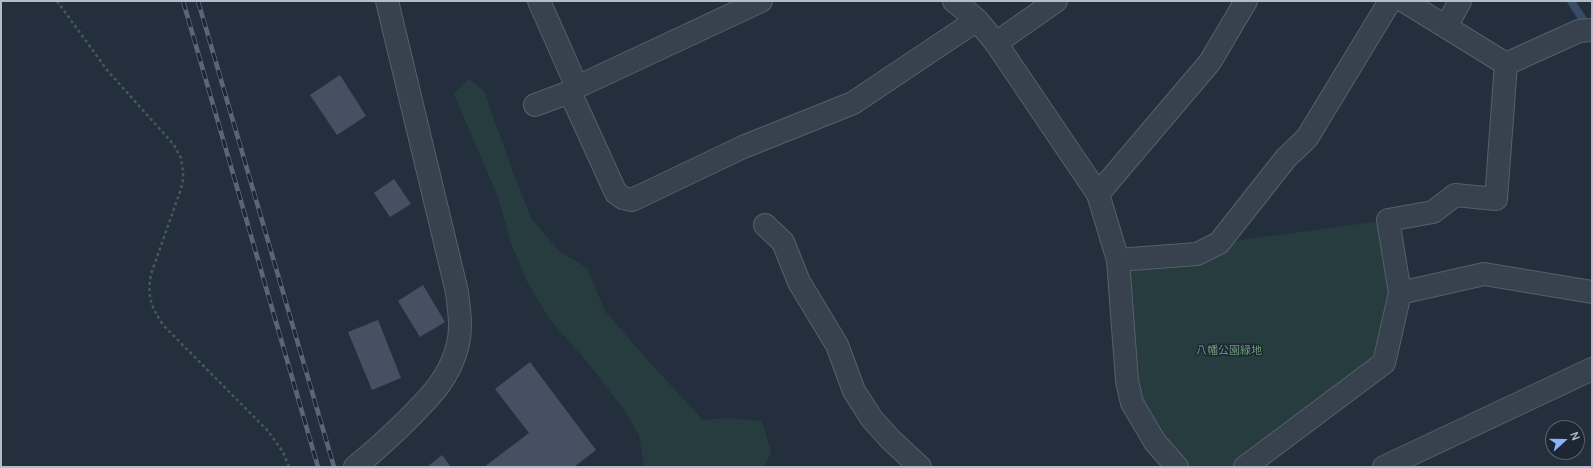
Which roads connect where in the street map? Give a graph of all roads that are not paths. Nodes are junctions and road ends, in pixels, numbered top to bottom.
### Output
1 (387, 1) edge
2 (539, 1) edge
3 (761, 1) edge
4 (954, 1) edge
5 (1056, 1) edge
6 (1246, 1) edge
7 (1390, 1) edge
8 (1404, 1) edge
9 (1460, 1) edge
10 (977, 20) junction
11 (1446, 27) junction
12 (1592, 30) edge
13 (996, 43) junction
14 (1506, 64) junction
15 (574, 90) junction
16 (535, 106) dead end
17 (1098, 194) junction
18 (765, 224) dead end
19 (1118, 260) junction
20 (1592, 292) edge
21 (1400, 293) junction
22 (1592, 369) edge
23 (379, 457) edge
24 (355, 467) edge
25 (920, 467) edge
26 (1177, 467) edge
27 (1245, 467) edge
28 (1384, 467) edge

1 - 23 street
2 - 15 street
3 - 15 street
4 - 10 street
5 - 13 street
6 - 17 street
7 - 19 street
8 - 11 street
9 - 11 street
10 - 13 street
10 - 15 street
11 - 14 street
12 - 14 street
13 - 17 street
14 - 21 street
15 - 16 street
17 - 19 street
18 - 25 street
19 - 26 street
20 - 21 street
21 - 27 street
22 - 28 street
23 - 24 street

